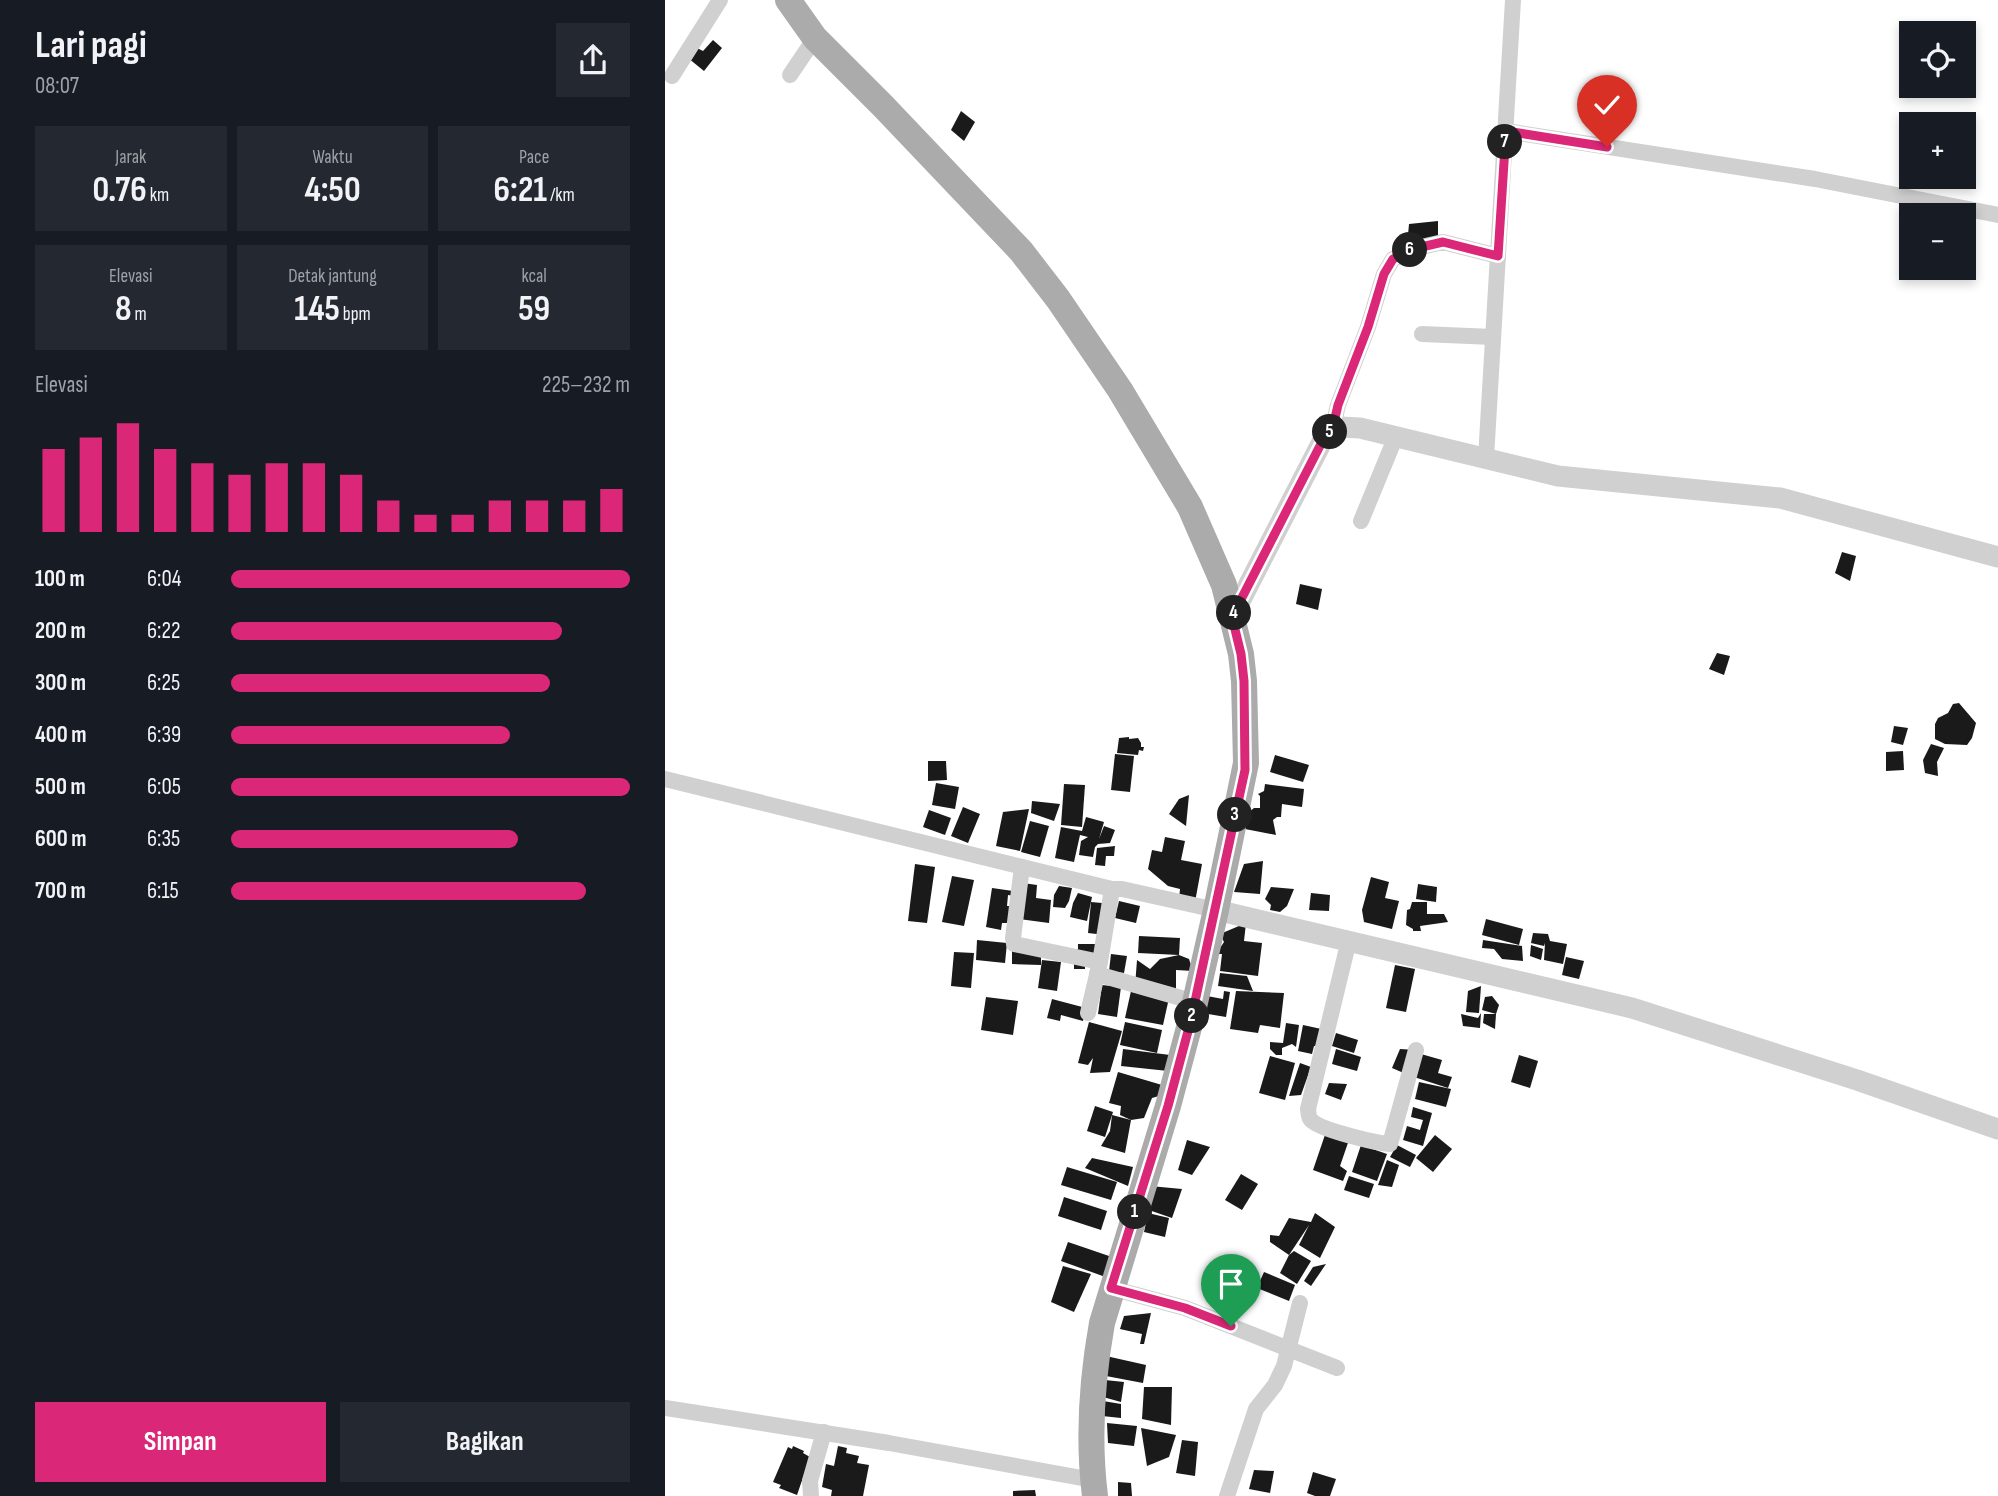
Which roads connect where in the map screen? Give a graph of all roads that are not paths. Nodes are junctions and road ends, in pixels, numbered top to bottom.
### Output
1 (720, 0) edge
2 (788, 0) edge
3 (1513, 0) edge
4 (815, 38) junction
5 (790, 75) dead end
6 (671, 76) dead end
7 (1506, 131) junction
8 (1998, 215) edge
9 (1498, 256) junction
10 (1422, 334) dead end
11 (1493, 337) junction
12 (1332, 431) junction
13 (1396, 436) junction
14 (1486, 458) junction
15 (1360, 521) dead end
16 (1998, 556) edge
17 (1232, 617) junction
18 (665, 779) edge
19 (1022, 867) junction
20 (1112, 889) junction
21 (1216, 910) junction
22 (1349, 940) junction
23 (1098, 968) junction
24 (1195, 1002) junction
25 (1088, 1013) dead end
26 (1416, 1050) dead end
27 (1998, 1129) edge
28 (1111, 1288) junction
29 (1300, 1303) dead end
30 (1288, 1349) junction
31 (1336, 1368) dead end
32 (665, 1408) edge
33 (824, 1432) junction
34 (1094, 1488) edge
35 (811, 1496) edge
36 (1227, 1496) edge

1 - 6 street
2 - 4 main road
3 - 7 street
4 - 5 street
4 - 17 main road
7 - 8 street
7 - 9 street
9 - 11 street
9 - 12 street
10 - 11 street
11 - 14 street
12 - 13 street
12 - 17 street
13 - 14 street
13 - 15 street
14 - 16 street
17 - 21 main road
18 - 19 street
19 - 20 street
19 - 23 street
20 - 21 street
20 - 23 street
21 - 22 street
21 - 24 main road
22 - 26 street
22 - 27 street
23 - 24 street
23 - 25 street
24 - 28 main road
28 - 30 street
28 - 34 main road
29 - 30 street
30 - 31 street
30 - 36 street
32 - 33 street
33 - 34 street
33 - 35 street

